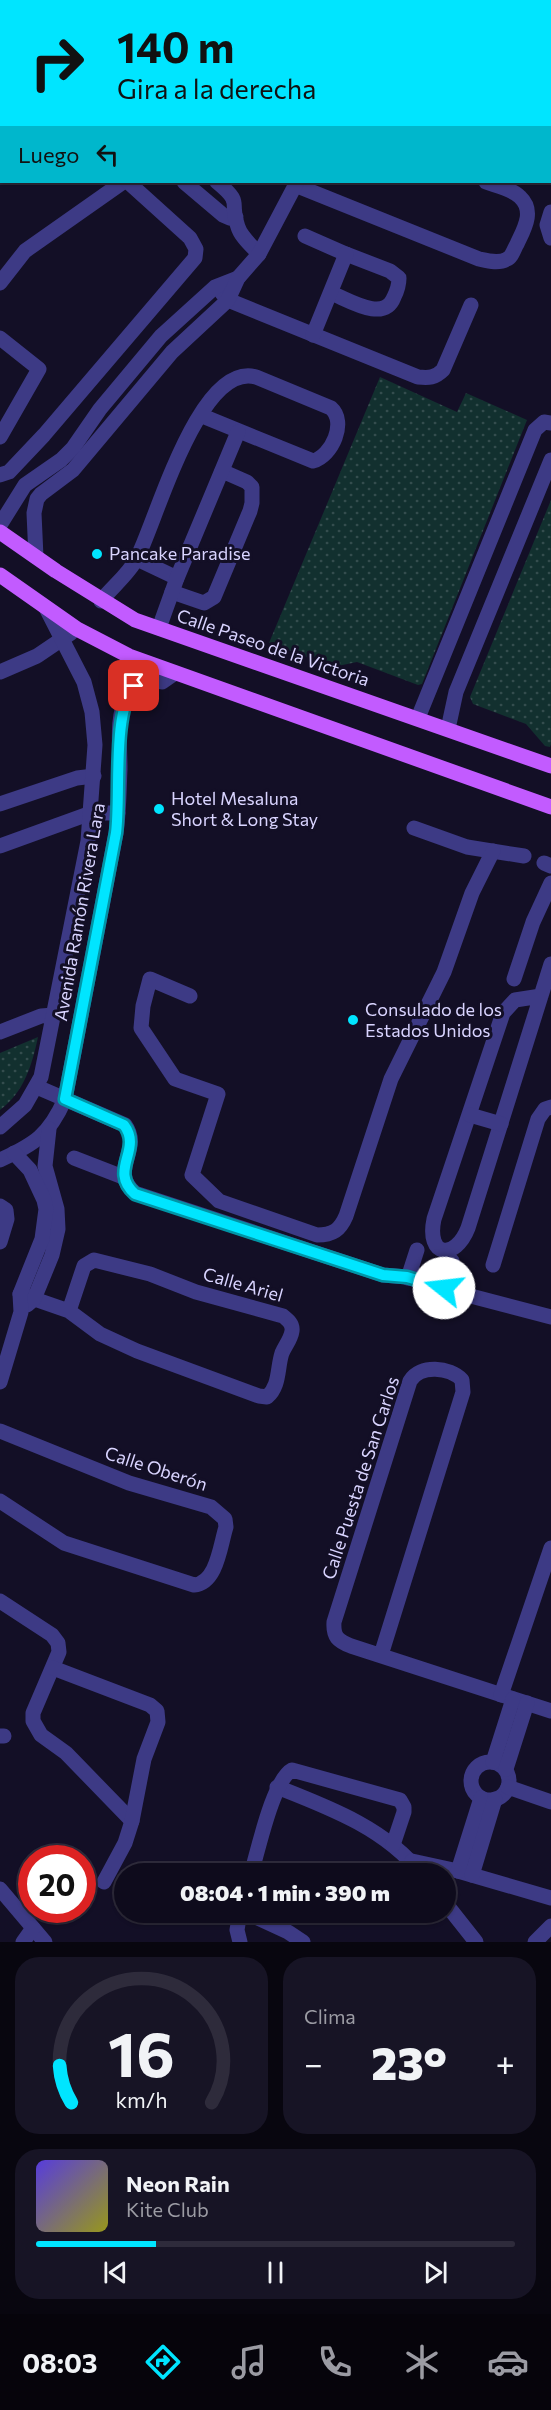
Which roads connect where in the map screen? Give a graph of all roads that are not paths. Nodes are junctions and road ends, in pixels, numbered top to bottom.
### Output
1 (122, 183) edge
2 (129, 183) edge
3 (185, 183) edge
4 (218, 183) edge
5 (296, 183) edge
6 (489, 183) edge
7 (551, 212) edge
8 (236, 217) junction
9 (305, 236) dead end
10 (551, 238) edge
11 (259, 254) junction
12 (346, 254) junction
13 (238, 278) junction
14 (0, 283) edge
15 (215, 287) junction
16 (331, 293) junction
17 (228, 300) junction
18 (471, 305) dead end
19 (313, 335) junction
20 (0, 338) edge
21 (200, 415) junction
22 (551, 423) edge
23 (238, 432) junction
24 (0, 436) edge
25 (551, 460) edge
26 (222, 471) junction
27 (0, 476) edge
28 (0, 525) edge
29 (0, 532) edge
30 (36, 557) junction
31 (137, 560) junction
32 (478, 571) junction
33 (0, 575) edge
34 (502, 580) junction
35 (175, 585) junction
36 (101, 600) junction
37 (46, 608) junction
38 (159, 628) junction
39 (77, 629) junction
40 (62, 638) junction
41 (0, 672) edge
42 (175, 673) junction
43 (418, 718) junction
44 (448, 729) junction
45 (551, 766) edge
46 (94, 776) junction
47 (0, 804) edge
48 (551, 807) edge
49 (92, 813) junction
50 (118, 813) junction
51 (414, 828) dead end
52 (0, 846) edge
53 (493, 851) junction
54 (524, 856) dead end
55 (551, 883) edge
56 (551, 964) edge
57 (514, 979) dead end
58 (190, 996) dead end
59 (541, 996) junction
60 (54, 1015) junction
61 (0, 1032) edge
62 (37, 1087) junction
63 (65, 1099) junction
64 (551, 1107) edge
65 (470, 1115) junction
66 (501, 1124) junction
67 (0, 1127) edge
68 (49, 1129) junction
69 (7, 1157) edge
70 (74, 1158) dead end
71 (123, 1177) junction
72 (0, 1206) edge
73 (0, 1242) edge
74 (417, 1250) dead end
75 (452, 1262) dead end
76 (493, 1265) dead end
77 (408, 1278) junction
78 (444, 1288) junction
79 (27, 1296) junction
80 (69, 1311) junction
81 (551, 1317) edge
82 (0, 1383) edge
83 (0, 1431) edge
84 (0, 1501) edge
85 (551, 1548) edge
86 (0, 1601) edge
87 (381, 1655) junction
88 (53, 1668) junction
89 (514, 1699) junction
90 (551, 1711) edge
91 (499, 1765) junction
92 (277, 1787) junction
93 (508, 1787) junction
94 (488, 1798) junction
95 (551, 1802) edge
96 (132, 1821) junction
97 (393, 1845) junction
98 (254, 1863) edge
99 (413, 1863) edge
100 (456, 1872) edge
101 (465, 1873) junction
102 (104, 1882) dead end
103 (0, 1889) edge
104 (551, 1898) edge
105 (456, 1917) edge
106 (271, 1923) edge
107 (551, 1926) edge
108 (33, 1928) junction
109 (23, 1942) edge
110 (45, 1942) edge
111 (303, 1942) edge
112 (476, 1942) edge
113 (536, 1942) edge

1 - 14 street
2 - 27 street
3 - 8 street
4 - 8 street
5 - 6 street
5 - 11 street
7 - 10 street
8 - 11 street
9 - 12 street
11 - 13 street
12 - 16 street
12 - 16 street
13 - 15 street
13 - 17 street
15 - 17 street
15 - 28 street
16 - 19 street
17 - 19 street
17 - 30 street
18 - 19 street
20 - 24 street
21 - 23 street
21 - 23 street
21 - 31 street
22 - 32 street
23 - 26 street
25 - 34 street
26 - 35 street
26 - 35 street
29 - 30 main road, Calle Paseo de la Victoria
30 - 36 main road, Calle Paseo de la Victoria
31 - 35 street
31 - 36 street
32 - 34 street
32 - 43 street
33 - 37 main road
34 - 44 street
35 - 38 street
36 - 38 main road, Calle Paseo de la Victoria
37 - 39 main road
37 - 40 street, Avenida Ramón Rivera Lara
38 - 43 main road, Calle Paseo de la Victoria
39 - 40 street
39 - 42 main road
40 - 41 street
40 - 46 street, Avenida Ramón Rivera Lara
42 - 48 main road
42 - 50 street, Avenida Ramón Rivera Lara
43 - 44 main road, Calle Paseo de la Victoria
44 - 45 main road, Calle Paseo de la Victoria
46 - 47 street
46 - 49 street, Avenida Ramón Rivera Lara
49 - 50 street
49 - 52 street
49 - 60 street, Avenida Ramón Rivera Lara
50 - 63 street, Avenida Ramón Rivera Lara
51 - 53 street
53 - 54 street
53 - 58 street
55 - 57 street
56 - 59 street
59 - 65 street
59 - 66 street
60 - 61 street
60 - 62 street, Avenida Ramón Rivera Lara
62 - 63 street
62 - 67 street, Avenida Ramón Rivera Lara
63 - 68 street, Avenida Ramón Rivera Lara
63 - 71 street
64 - 76 street
65 - 66 street
65 - 66 street
68 - 69 street, Avenida Ramón Rivera Lara
68 - 79 street
69 - 79 street
70 - 71 street
71 - 77 street
72 - 73 street
74 - 77 street
75 - 78 street
77 - 78 street
78 - 81 street
79 - 80 street, Calle Ariel
79 - 82 street
80 - 80 street, Calle Ariel
83 - 84 street, Calle Oberón
85 - 89 street
86 - 88 street
87 - 87 street, Calle Puesta de San Carlos
87 - 89 street
88 - 96 street
88 - 96 street
89 - 90 street
89 - 91 street
91 - 93 street
91 - 94 street
92 - 97 street
92 - 97 street
92 - 98 street
93 - 94 street
93 - 95 street
94 - 101 street
96 - 102 street
97 - 99 street
100 - 101 street
101 - 104 street
103 - 108 street
105 - 112 street
106 - 111 street
107 - 113 street
108 - 109 street
108 - 110 street

